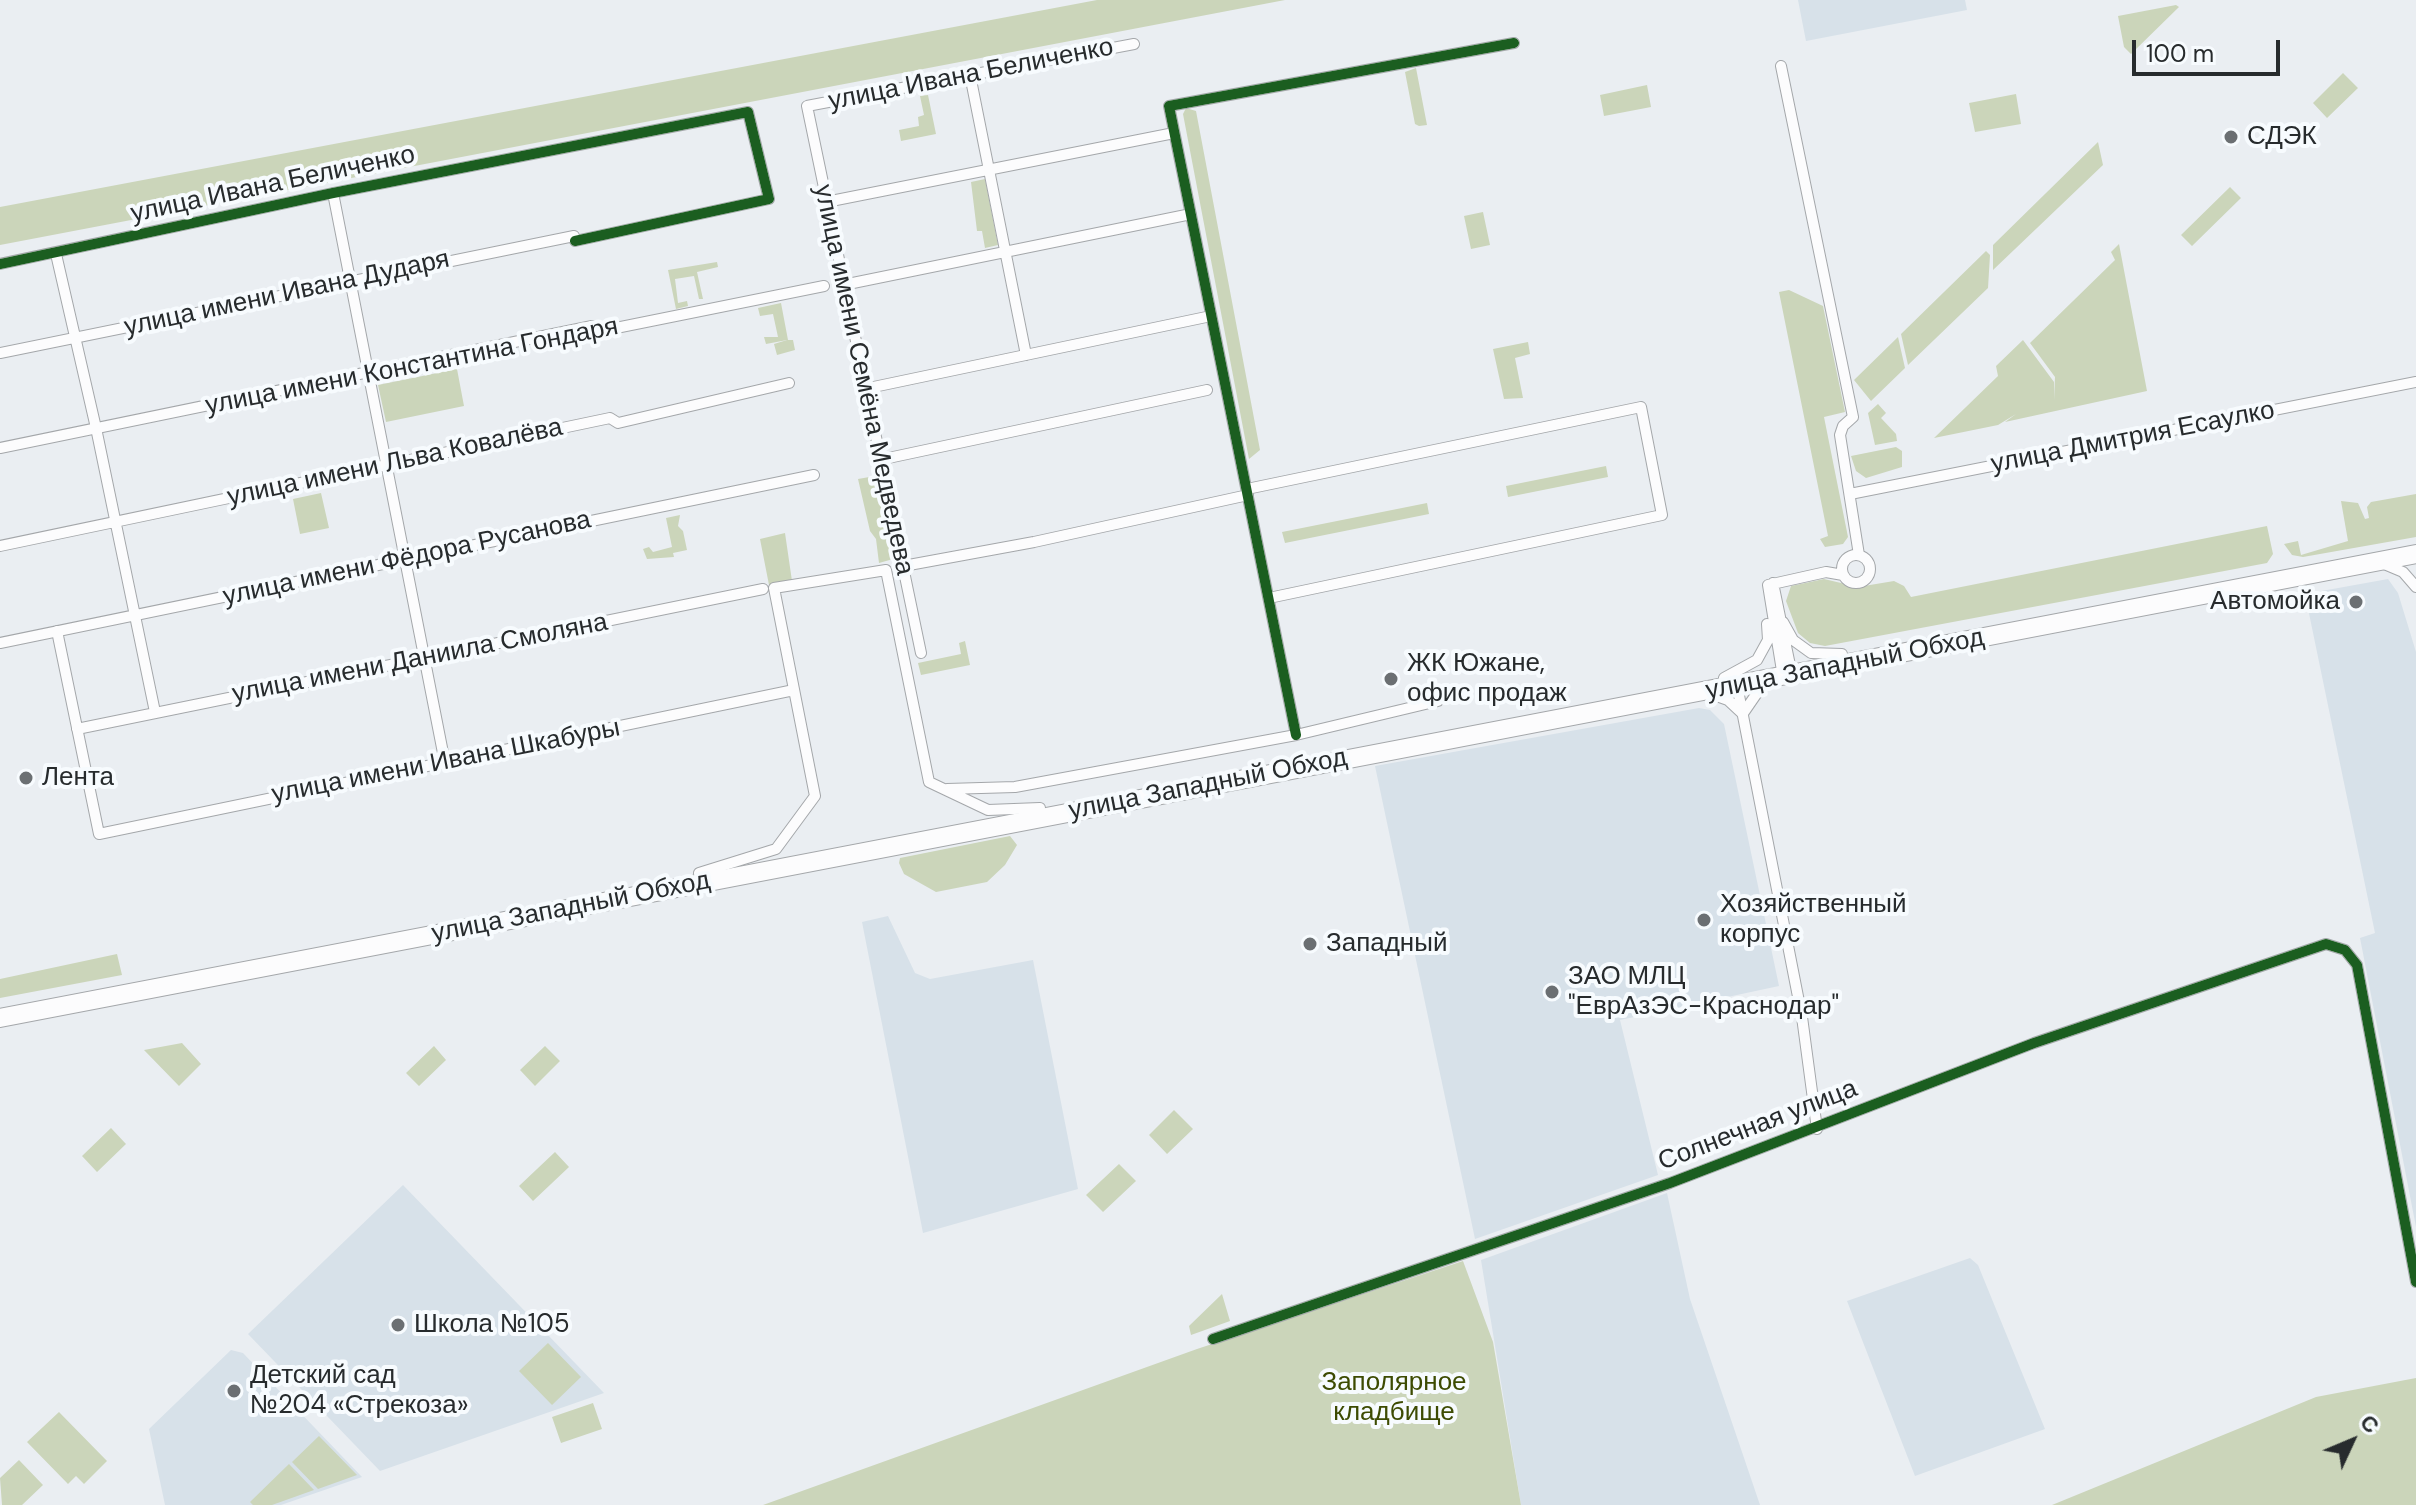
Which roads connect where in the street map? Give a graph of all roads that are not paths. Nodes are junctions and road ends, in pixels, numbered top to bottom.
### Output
1 (1514, 43) dead end
2 (1134, 44) dead end
3 (1781, 66) dead end
4 (970, 75) junction
5 (807, 106) joint
6 (1174, 133) junction
7 (989, 169) junction
8 (333, 193) junction
9 (826, 202) junction
10 (1191, 214) junction
11 (574, 239) joint
12 (1006, 252) junction
13 (56, 254) junction
14 (0, 264) edge
15 (350, 280) junction
16 (843, 285) junction
17 (824, 286) dead end
18 (1211, 316) junction
19 (75, 337) junction
20 (0, 353) edge
21 (1026, 355) junction
22 (368, 373) junction
23 (2416, 382) edge
24 (789, 383) dead end
25 (864, 389) junction
26 (1207, 390) dead end
27 (96, 428) junction
28 (0, 448) edge
29 (879, 460) junction
30 (386, 465) junction
31 (814, 475) dead end
32 (1247, 492) junction
33 (1850, 494) junction
34 (116, 521) junction
35 (0, 546) edge
36 (2416, 546) edge
37 (2416, 554) edge
38 (1859, 555) junction
39 (405, 560) junction
40 (2366, 563) junction
41 (901, 566) junction
42 (886, 570) junction
43 (1843, 575) junction
44 (1773, 583) junction
45 (2416, 587) edge
46 (763, 589) dead end
47 (1767, 594) junction
48 (1269, 598) junction
49 (134, 615) junction
50 (1781, 619) junction
51 (57, 631) junction
52 (0, 643) edge
53 (921, 653) dead end
54 (1842, 654) junction
55 (423, 657) junction
56 (1783, 672) junction
57 (1732, 680) junction
58 (794, 690) junction
59 (1703, 693) junction
60 (1438, 701) dead end
61 (155, 712) junction
62 (1743, 714) junction
63 (77, 729) junction
64 (1296, 735) junction
65 (445, 763) junction
66 (945, 789) junction
67 (1040, 808) junction
68 (699, 873) junction
69 (0, 1008) edge
70 (0, 1018) edge
71 (1817, 1129) junction
72 (2416, 1282) edge
73 (1213, 1339) dead end

1 - 6 street
2 - 4 street, улица Ивана Беличенко
3 - 33 street
4 - 5 street, улица Ивана Беличенко
4 - 7 street
5 - 9 street, улица имени Семёна Медведева
6 - 7 street
6 - 10 street
7 - 9 street
7 - 12 street
8 - 11 street, улица Ивана Беличенко
8 - 13 street, улица Ивана Беличенко
8 - 15 street
9 - 16 street, улица имени Семёна Медведева
10 - 12 street
10 - 18 street
11 - 15 street, улица имени Ивана Дударя
12 - 16 street
12 - 21 street
13 - 14 street, улица Ивана Беличенко
13 - 19 street
15 - 19 street, улица имени Ивана Дударя
15 - 22 street
16 - 25 street, улица имени Семёна Медведева
17 - 22 street, улица имени Константина Гондаря
18 - 21 street
18 - 32 street
19 - 20 street, улица имени Ивана Дударя
19 - 27 street
21 - 25 street
22 - 27 street, улица имени Константина Гондаря
22 - 30 street
23 - 33 street, улица Дмитрия Есаулко
24 - 30 street, улица имени Льва Ковалёва
25 - 29 street, улица имени Семёна Медведева
26 - 29 street
27 - 28 street, улица имени Константина Гондаря
27 - 34 street
29 - 41 street, улица имени Семёна Медведева
30 - 34 street, улица имени Льва Ковалёва
30 - 39 street
31 - 39 street, улица имени Фёдора Русанова
32 - 41 street
32 - 48 street
32 - 48 street
33 - 38 street
34 - 35 street, улица имени Льва Ковалёва
34 - 49 street
36 - 54 highway, улица Западный Обход
37 - 40 highway, улица Западный Обход
38 - 43 street
38 - 43 street
39 - 49 street, улица имени Фёдора Русанова
39 - 55 street
40 - 45 street
40 - 56 highway, улица Западный Обход
41 - 42 street
41 - 53 street, улица имени Семёна Медведева
42 - 58 street
42 - 66 street
43 - 44 street
44 - 47 street
44 - 50 street
46 - 55 street, улица имени Даниила Смоляна
47 - 56 street
47 - 57 street
48 - 64 street
49 - 51 street, улица имени Фёдора Русанова
49 - 61 street
50 - 54 street
50 - 56 street
51 - 52 street, улица имени Фёдора Русанова
51 - 63 street
54 - 56 highway, улица Западный Обход
55 - 61 street, улица имени Даниила Смоляна
55 - 65 street
56 - 57 highway, улица Западный Обход
56 - 62 street
57 - 59 highway, улица Западный Обход
57 - 62 street
57 - 67 highway, улица Западный Обход
58 - 65 street, улица имени Ивана Шкабуры
58 - 68 street
59 - 62 street
59 - 70 highway, улица Западный Обход
60 - 64 street
61 - 63 street, улица имени Даниила Смоляна
62 - 71 street
63 - 65 street, улица имени Ивана Шкабуры
64 - 66 street
66 - 67 street
67 - 68 highway, улица Западный Обход
68 - 69 highway, улица Западный Обход
71 - 72 street, Солнечная улица
71 - 73 street, Солнечная улица

